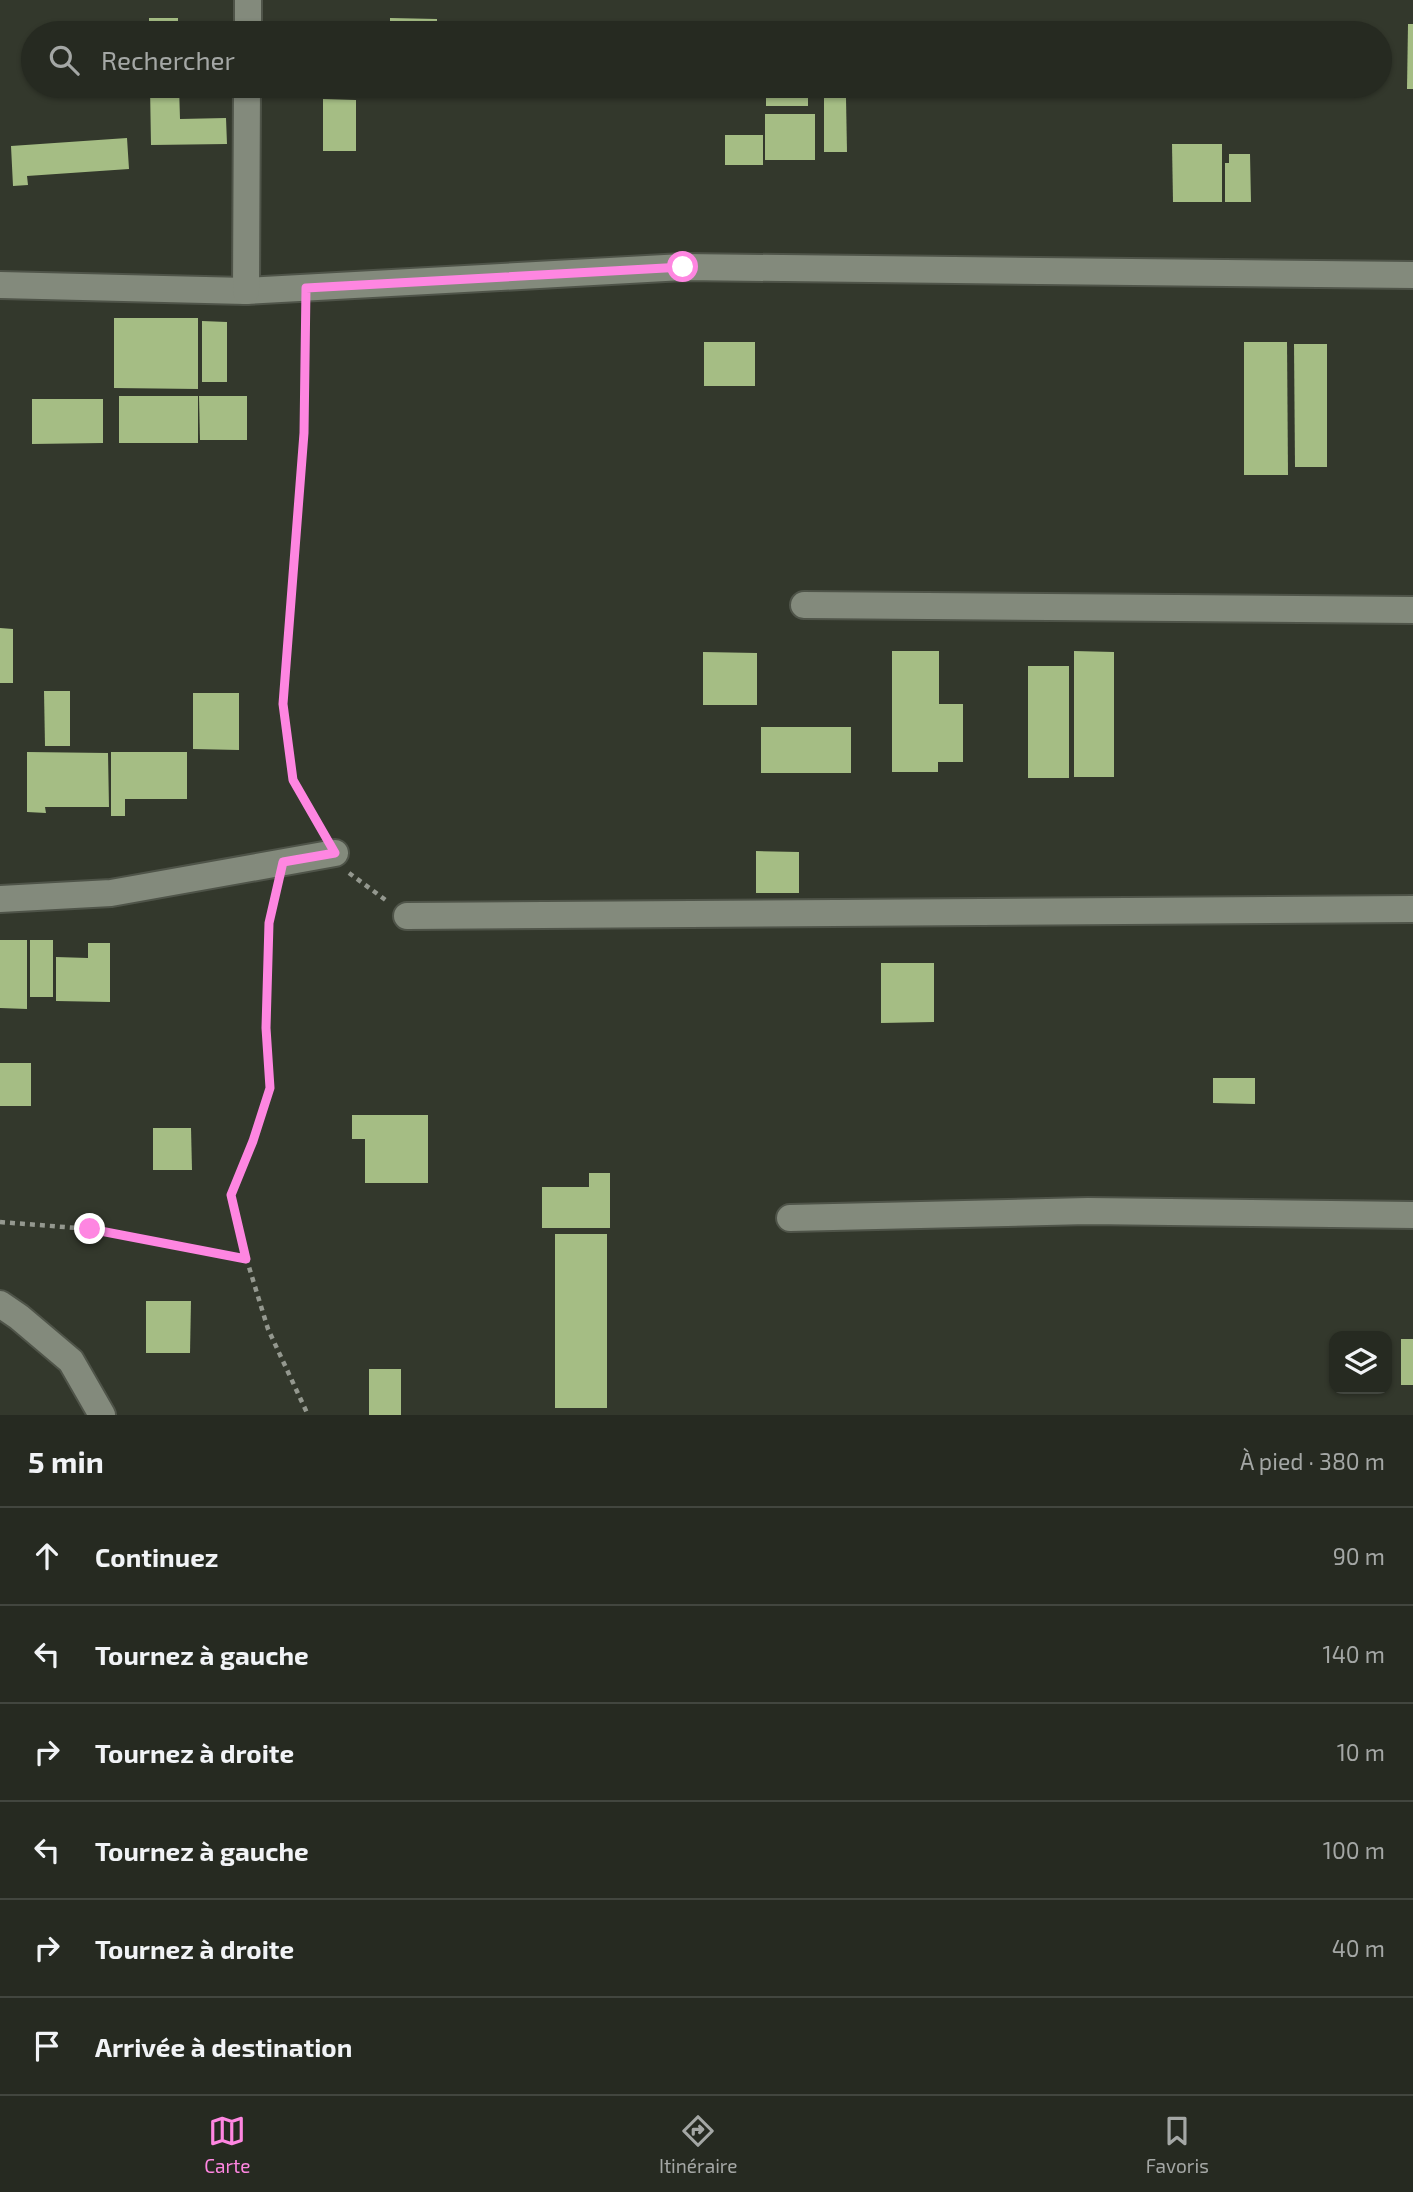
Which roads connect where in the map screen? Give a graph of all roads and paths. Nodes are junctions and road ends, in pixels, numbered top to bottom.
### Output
1 (248, 0) edge
2 (248, 21) edge
3 (247, 98) edge
4 (1413, 275) edge
5 (0, 285) edge
6 (306, 288) junction
7 (246, 291) junction
8 (804, 604) dead end
9 (1413, 610) edge
10 (335, 853) junction
11 (283, 862) junction
12 (0, 899) edge
13 (1413, 909) edge
14 (407, 916) joint
15 (1413, 1214) edge
16 (790, 1218) dead end
17 (0, 1222) edge
18 (246, 1259) junction
19 (0, 1304) edge
20 (102, 1415) edge
21 (309, 1415) edge

1 - 2 street
3 - 7 street
4 - 6 street
5 - 7 street
6 - 7 street
6 - 10 path
8 - 9 street
10 - 11 street
10 - 14 path
11 - 12 street
11 - 18 path
13 - 14 street
15 - 16 street
17 - 18 path
18 - 21 path
19 - 20 street

